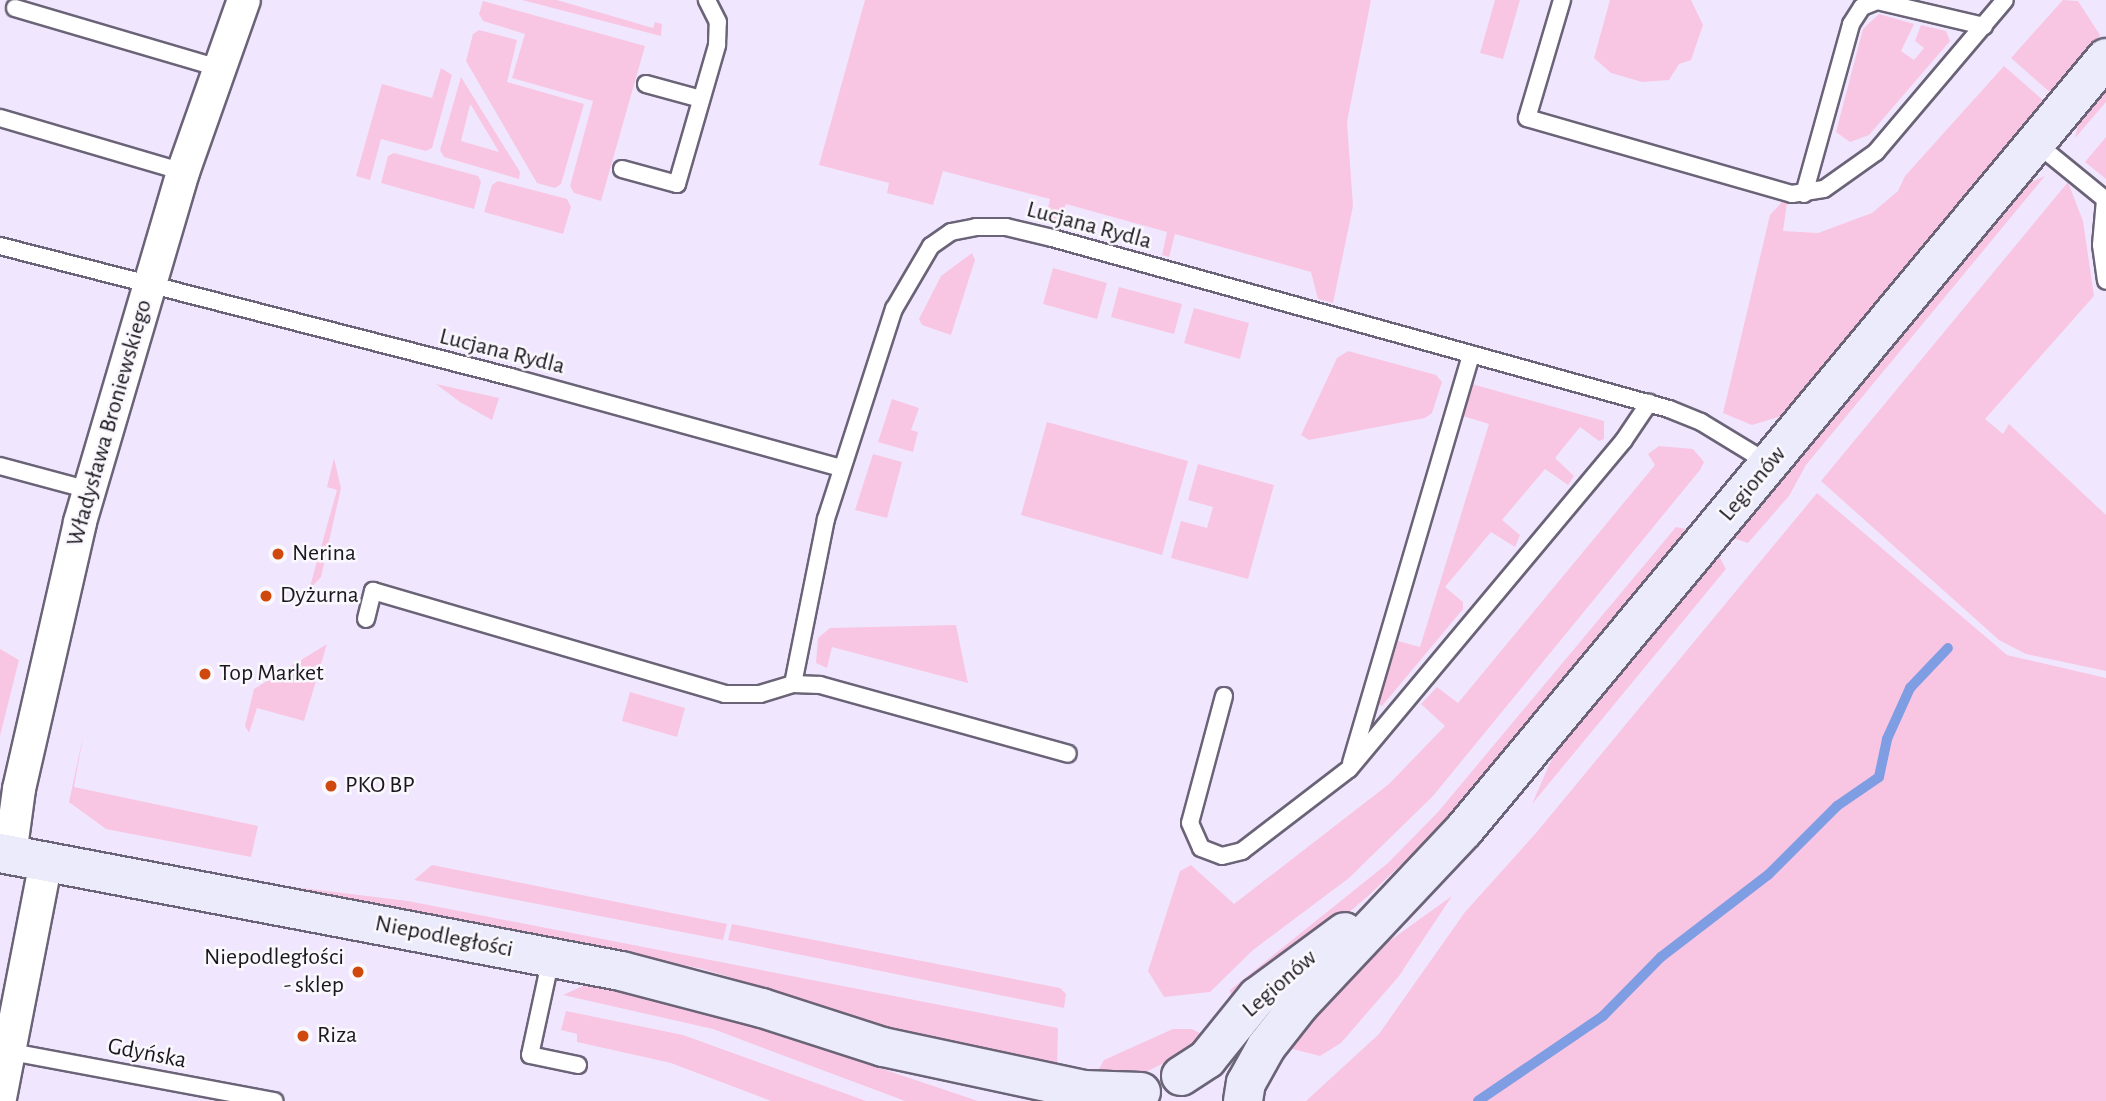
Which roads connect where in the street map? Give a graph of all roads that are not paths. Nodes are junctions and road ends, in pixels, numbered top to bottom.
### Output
1 (244, 0) edge
2 (707, 0) edge
3 (1562, 0) edge
4 (2005, 0) edge
5 (15, 8) dead end
6 (1984, 26) junction
7 (2106, 58) edge
8 (219, 68) junction
9 (646, 84) dead end
10 (701, 99) junction
11 (0, 118) edge
12 (2036, 143) junction
13 (622, 169) dead end
14 (183, 172) junction
15 (1804, 194) junction
16 (2105, 200) edge
17 (0, 246) edge
18 (2106, 281) edge
19 (151, 283) junction
20 (1471, 354) junction
21 (1649, 403) junction
22 (1770, 464) junction
23 (0, 466) edge
24 (841, 468) junction
25 (89, 490) junction
26 (366, 619) dead end
27 (793, 684) junction
28 (1224, 696) dead end
29 (1068, 754) dead end
30 (1349, 769) junction
31 (19, 856) edge
32 (1391, 903) junction
33 (551, 958) junction
34 (883, 1047) junction
35 (12, 1052) junction
36 (578, 1065) dead end
37 (1181, 1076) junction
38 (1136, 1096) edge
39 (0, 1098) edge
40 (274, 1101) edge
41 (1009, 1101) edge
42 (1234, 1101) edge
43 (1243, 1101) edge

1 - 8 street, Władysława Broniewskiego
2 - 10 lane
3 - 15 lane
4 - 6 lane
5 - 8 lane
6 - 15 lane
6 - 15 lane
7 - 12 street, Legionów
8 - 14 street, Władysława Broniewskiego
9 - 10 lane
10 - 13 lane
11 - 14 lane
12 - 16 lane
12 - 22 street, Legionów
14 - 19 street, Władysława Broniewskiego
16 - 18 lane
17 - 19 lane, Lucjana Rydla
19 - 24 lane, Lucjana Rydla
19 - 25 street, Władysława Broniewskiego
20 - 21 lane, Lucjana Rydla
20 - 24 lane, Lucjana Rydla
20 - 30 lane
21 - 22 lane, Lucjana Rydla
21 - 30 lane
22 - 32 street, Legionów
23 - 25 lane
24 - 27 lane, Lucjana Rydla
25 - 31 street, Władysława Broniewskiego
26 - 27 lane
27 - 29 lane
28 - 30 lane
31 - 33 street, Niepodległości
31 - 35 street, Władysława Broniewskiego
32 - 37 street, Legionów
32 - 43 street, Legionów
33 - 34 street, Niepodległości
33 - 36 lane
34 - 38 street, Niepodległości
34 - 41 street, Niepodległości
35 - 39 street, Władysława Broniewskiego
35 - 40 lane, Gdyńska
37 - 38 street, Legionów
37 - 42 street

